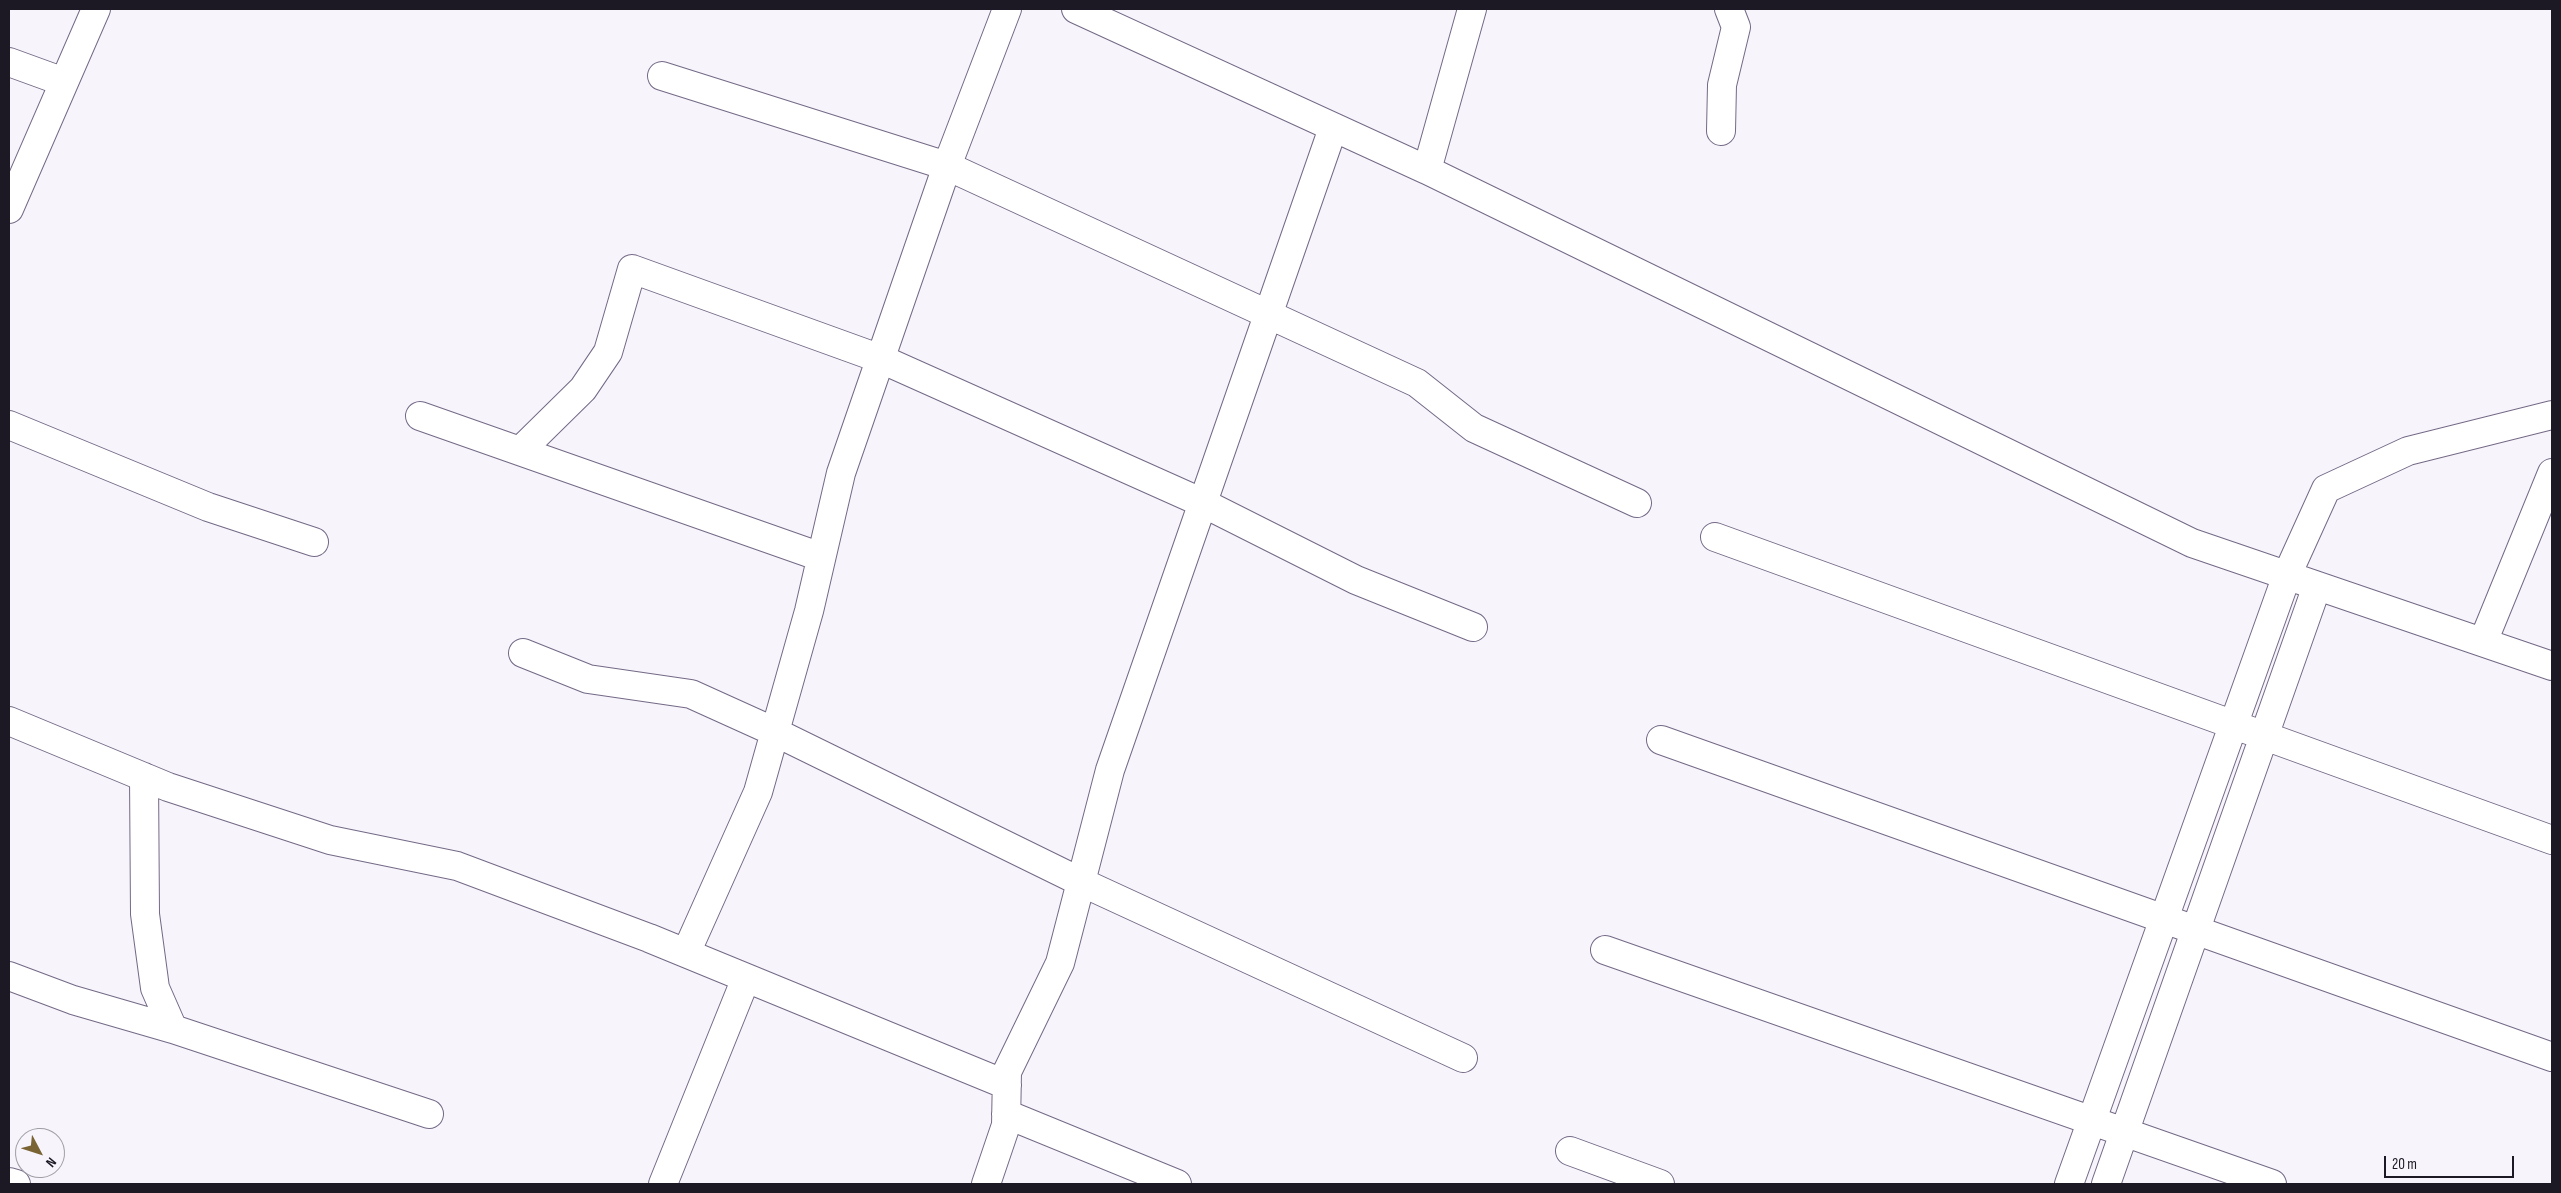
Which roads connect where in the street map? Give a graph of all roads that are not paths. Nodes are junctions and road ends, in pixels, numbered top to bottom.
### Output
1 (96, 9) edge
2 (1007, 9) edge
3 (1472, 9) edge
4 (1729, 9) edge
5 (1092, 12) edge
6 (9, 62) edge
7 (662, 76) dead end
8 (64, 82) junction
9 (1333, 128) junction
10 (1721, 131) dead end
11 (947, 166) junction
12 (1426, 170) junction
13 (9, 208) edge
14 (1268, 315) junction
15 (881, 359) junction
16 (2552, 415) edge
17 (420, 416) dead end
18 (9, 425) edge
19 (520, 451) junction
20 (2552, 473) edge
21 (1203, 503) junction
22 (1637, 503) dead end
23 (1715, 537) dead end
24 (314, 542) dead end
25 (821, 557) junction
26 (2287, 576) junction
27 (2317, 586) junction
28 (1473, 627) dead end
29 (2483, 642) junction
30 (523, 653) dead end
31 (2552, 666) edge
32 (9, 722) edge
33 (2234, 725) junction
34 (775, 732) junction
35 (2264, 736) junction
36 (1661, 740) dead end
37 (144, 777) junction
38 (2552, 840) edge
39 (1081, 882) junction
40 (2164, 919) junction
41 (2196, 930) junction
42 (1605, 950) dead end
43 (686, 953) junction
44 (9, 976) edge
45 (746, 978) junction
46 (173, 1029) junction
47 (2552, 1057) edge
48 (1463, 1058) dead end
49 (1007, 1085) junction
50 (429, 1114) dead end
51 (1006, 1114) junction
52 (2092, 1121) junction
53 (2125, 1132) junction
54 (1570, 1151) dead end
55 (9, 1182) edge
56 (16, 1184) edge
57 (663, 1184) edge
58 (986, 1184) edge
59 (1177, 1184) edge
60 (1660, 1184) edge
61 (2069, 1184) edge
62 (2106, 1184) edge
63 (2272, 1184) edge

1 - 8 street
2 - 11 street
3 - 12 street
4 - 10 street
5 - 9 street
6 - 8 street
7 - 11 street
8 - 13 street
9 - 12 street
9 - 14 street
11 - 14 street
11 - 15 street
12 - 26 street
14 - 21 street
14 - 22 street
15 - 19 street
15 - 21 street
15 - 25 street
16 - 26 street
17 - 19 street
18 - 24 street
19 - 25 street
20 - 29 street
21 - 28 street
21 - 39 street
23 - 33 street
25 - 34 street
26 - 27 street
26 - 33 street
27 - 29 street
27 - 35 street
29 - 31 street
30 - 34 street
32 - 37 street
33 - 35 street
33 - 40 street
34 - 39 street
34 - 43 street
35 - 38 street
35 - 41 street
36 - 40 street
37 - 43 street
37 - 46 street
39 - 48 street
39 - 49 street
40 - 41 street
40 - 52 street
41 - 47 street
41 - 53 street
42 - 52 street
43 - 45 street
44 - 46 street
45 - 49 street
45 - 57 street
46 - 50 street
49 - 51 street
51 - 58 street
51 - 59 street
52 - 53 street
52 - 61 street
53 - 62 street
53 - 63 street
54 - 60 street
55 - 56 street

